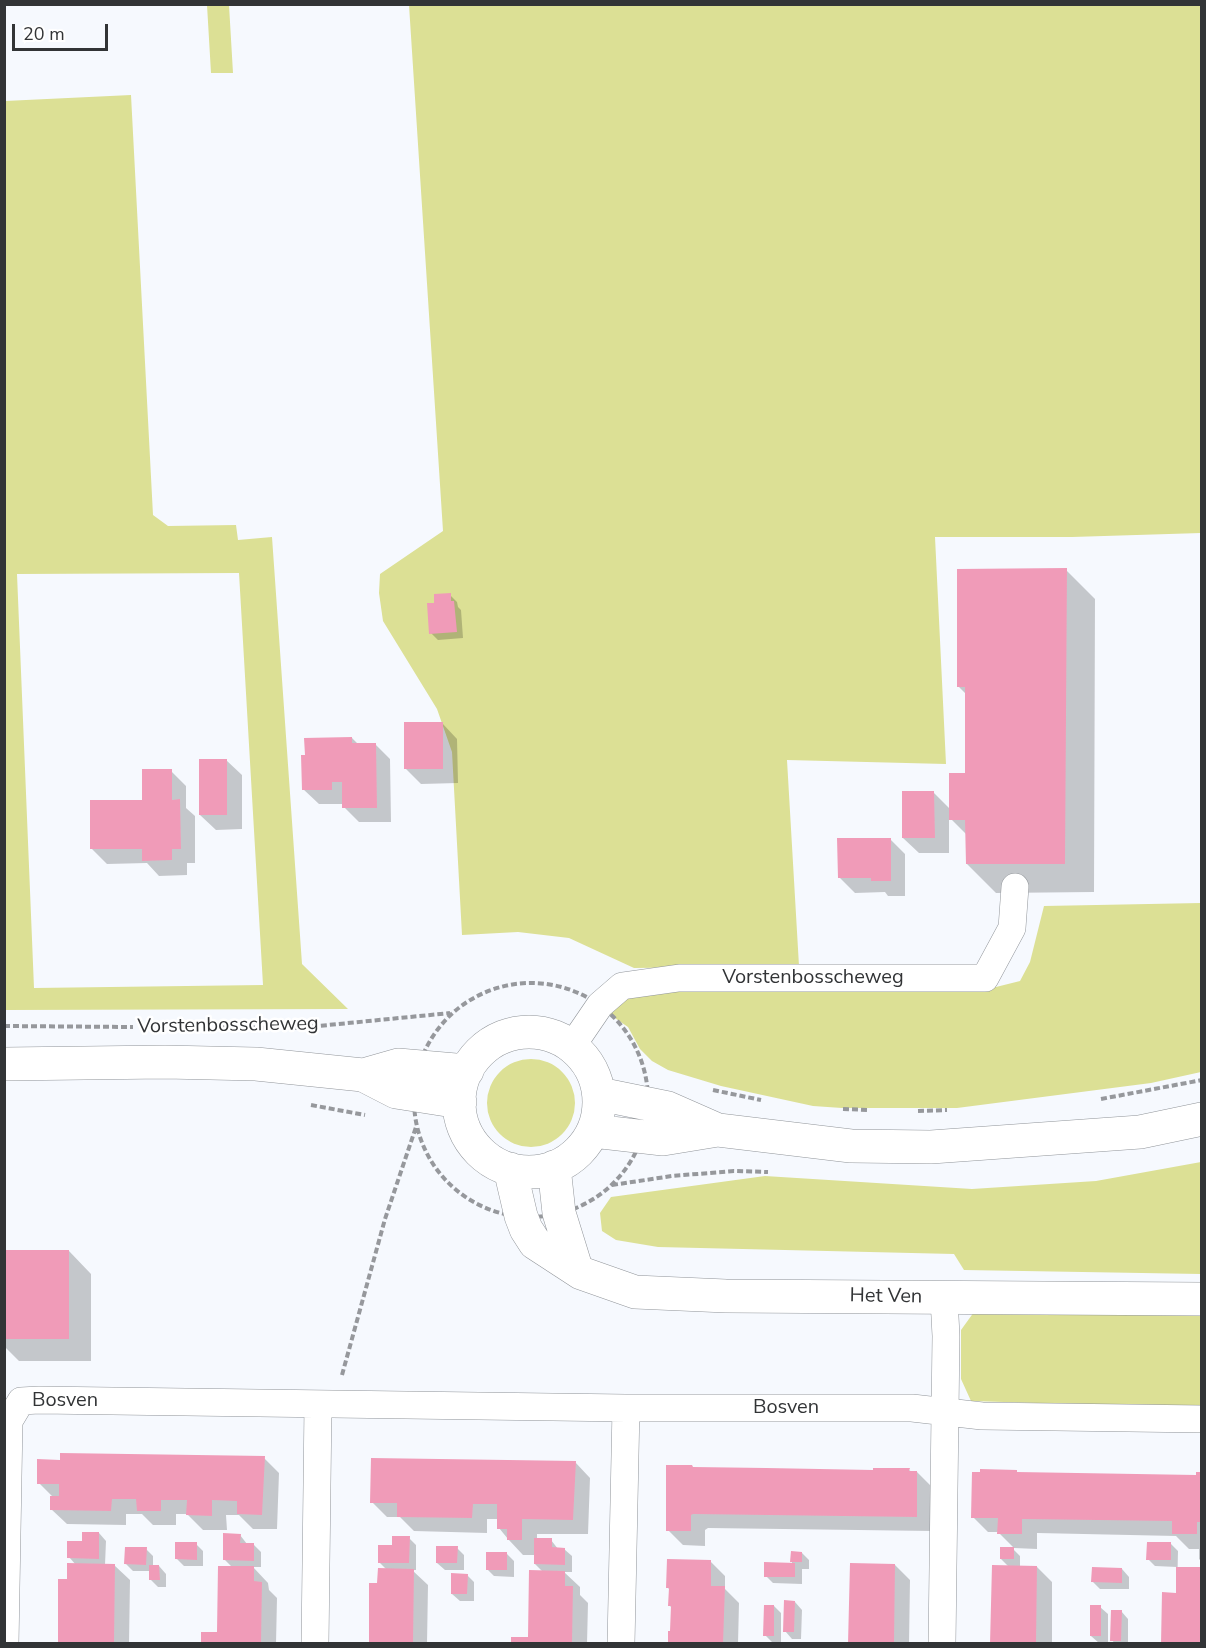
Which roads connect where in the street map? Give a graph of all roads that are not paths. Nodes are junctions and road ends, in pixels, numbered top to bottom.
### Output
1 (1015, 887) dead end
2 (572, 1046) junction
3 (4, 1064) edge
4 (467, 1071) junction
5 (363, 1075) junction
6 (599, 1094) junction
7 (460, 1102) junction
8 (1202, 1119) edge
9 (718, 1130) junction
10 (593, 1131) junction
11 (554, 1167) junction
12 (510, 1169) junction
13 (576, 1268) junction
14 (944, 1298) junction
15 (1202, 1299) edge
16 (326, 1405) junction
17 (626, 1408) junction
18 (945, 1412) junction
19 (1202, 1419) edge
20 (5, 1644) edge
21 (315, 1644) edge
22 (621, 1644) edge
23 (942, 1644) edge

1 - 2 street, Vorstenbosscheweg
2 - 4 street
2 - 6 street
3 - 5 street, Vorstenbosscheweg
4 - 5 street, Vorstenbosscheweg
4 - 7 street
5 - 7 street, Vorstenbosscheweg
6 - 9 street
6 - 10 street
7 - 12 street
8 - 9 street
9 - 10 street
10 - 11 street
11 - 12 street
11 - 13 street
12 - 13 street, Het Ven
13 - 14 street, Het Ven
14 - 15 street, Het Ven
14 - 18 street
16 - 17 street, Bosven
16 - 20 street, Bosven
16 - 21 street
17 - 18 street, Bosven
17 - 22 street
18 - 19 street, Bosven
18 - 23 street

